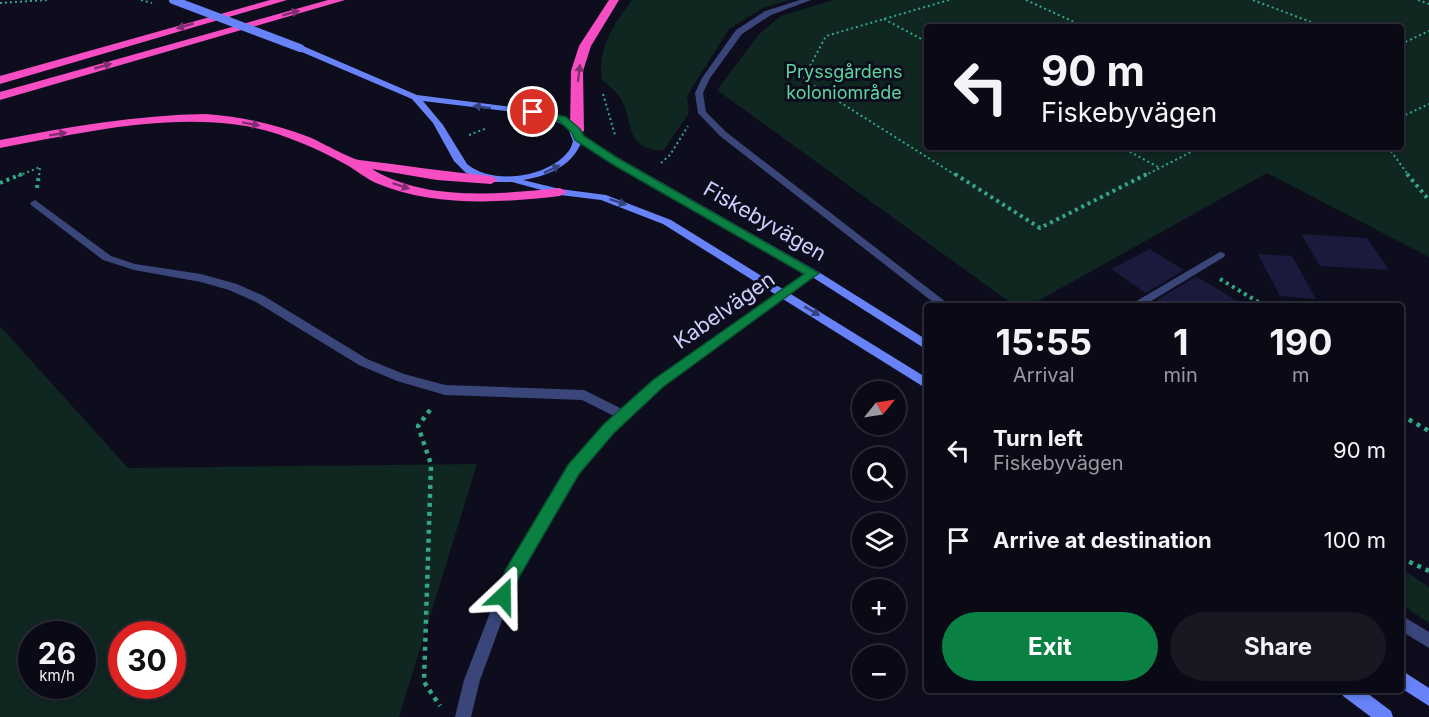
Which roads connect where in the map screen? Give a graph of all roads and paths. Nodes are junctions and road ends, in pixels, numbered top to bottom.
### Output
1 (47, 0) edge
2 (141, 0) edge
3 (173, 0) edge
4 (282, 0) edge
5 (340, 0) edge
6 (614, 0) edge
7 (807, 0) edge
8 (949, 0) edge
9 (1026, 0) edge
10 (1252, 0) edge
11 (1418, 0) edge
12 (0, 3) edge
13 (154, 4) dead end
14 (1429, 4) edge
15 (884, 19) junction
16 (1078, 24) edge
17 (1316, 24) edge
18 (1429, 31) edge
19 (924, 40) edge
20 (1404, 43) edge
21 (0, 80) edge
22 (604, 94) dead end
23 (0, 96) edge
24 (415, 97) junction
25 (1429, 104) edge
26 (505, 110) junction
27 (702, 113) junction
28 (1404, 116) edge
29 (578, 134) junction
30 (616, 139) dead end
31 (448, 140) junction
32 (0, 144) edge
33 (1127, 150) edge
34 (1195, 150) edge
35 (1391, 150) edge
36 (349, 160) junction
37 (658, 166) dead end
38 (1158, 167) junction
39 (491, 180) junction
40 (510, 180) junction
41 (0, 183) edge
42 (560, 192) junction
43 (1429, 200) edge
44 (35, 203) joint
45 (1221, 255) dead end
46 (1200, 267) junction
47 (813, 273) junction
48 (784, 294) junction
49 (941, 303) edge
50 (1139, 303) edge
51 (1260, 303) edge
52 (924, 344) edge
53 (924, 382) edge
54 (445, 390) junction
55 (623, 415) junction
56 (1404, 417) edge
57 (1429, 431) edge
58 (1404, 559) edge
59 (1429, 571) edge
60 (1404, 624) edge
61 (1429, 641) edge
62 (1404, 680) edge
63 (1353, 693) edge
64 (1429, 698) edge
65 (441, 708) dead end
66 (463, 717) edge
67 (1385, 717) edge

1 - 12 path
2 - 13 path
3 - 24 street, Fiskebyvägen, bridge
4 -> 21 highway
23 -> 5 highway
29 -> 6 highway
7 - 27 street
8 - 15 path
9 - 16 path
10 - 17 path
11 - 14 path
15 - 19 path
15 - 38 path
18 - 20 path
22 - 30 path
26 -> 24 street, Fiskebyvägen
24 - 31 street, Fiskebyvägen
25 - 28 path
26 - 29 street, Fiskebyvägen
26 - 31 path
27 - 37 path
27 - 49 street
40 -> 29 street, Fiskebyvägen
29 - 47 street, Fiskebyvägen
31 - 39 street, Fiskebyvägen
32 -> 36 highway
33 - 38 path
34 - 38 path
35 - 43 path
36 - 39 highway
36 -> 42 highway
39 - 40 street, Fiskebyvägen
40 - 42 street, Fiskebyvägen
41 - 44 path
42 -> 48 street, Fiskebyvägen
44 - 54 street
45 - 46 street
46 - 50 street
46 - 51 path
47 - 48 street, Kabelvägen
47 - 52 street, Fiskebyvägen
48 -> 53 street, Fiskebyvägen
48 - 55 street, Kabelvägen
54 - 55 street
54 - 65 path
55 - 66 street, Kabelvägen
56 - 57 path
58 - 59 path
60 - 61 street
62 - 64 street
63 - 67 street

